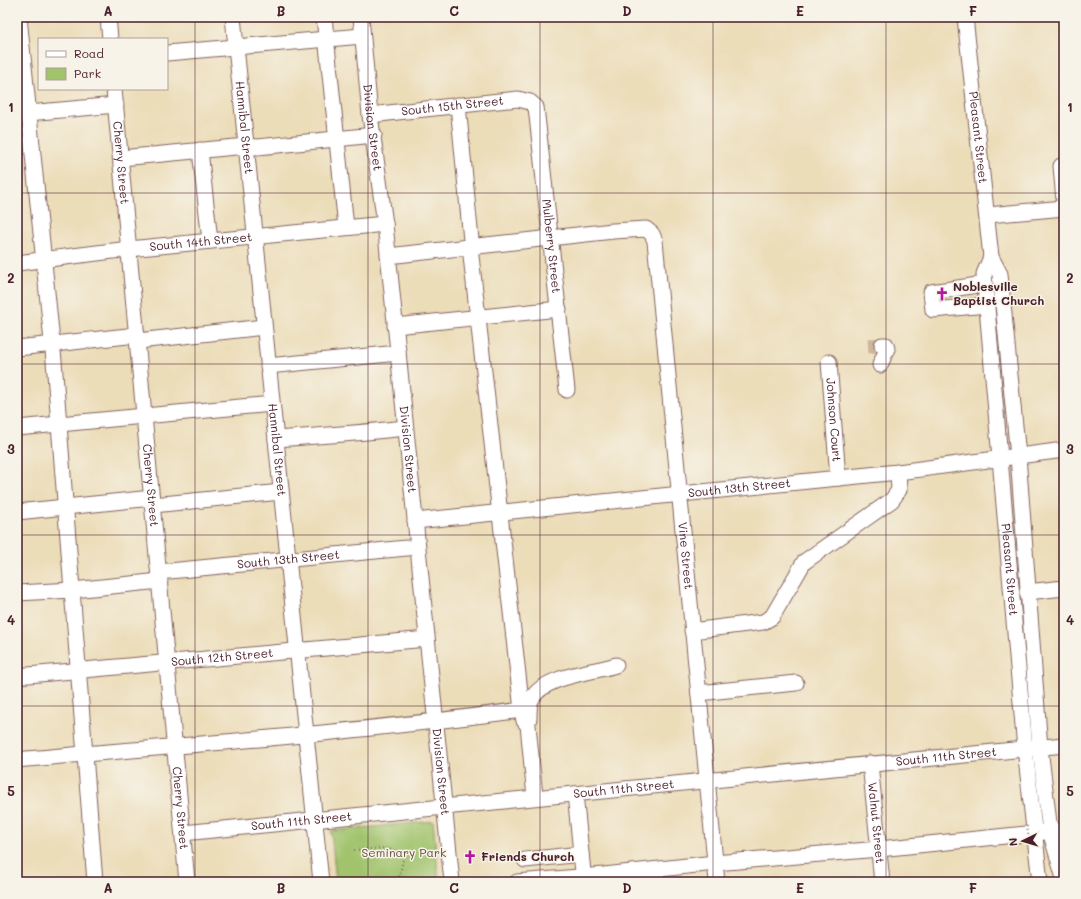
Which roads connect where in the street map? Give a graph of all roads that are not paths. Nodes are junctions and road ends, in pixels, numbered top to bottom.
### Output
1 (19, 17) edge
2 (108, 17) edge
3 (233, 17) edge
4 (324, 17) edge
5 (360, 17) edge
6 (965, 17) edge
7 (362, 36) junction
8 (110, 38) edge
9 (327, 39) junction
10 (236, 47) junction
11 (168, 53) edge
12 (114, 90) edge
13 (533, 104) joint
14 (116, 105) junction
15 (458, 105) junction
16 (22, 113) edge
17 (370, 115) junction
18 (374, 135) junction
19 (337, 138) junction
20 (246, 146) junction
21 (200, 150) junction
22 (121, 158) junction
23 (1064, 166) edge
24 (1064, 201) edge
25 (1064, 208) edge
26 (988, 215) junction
27 (385, 224) junction
28 (346, 228) junction
29 (255, 236) junction
30 (552, 239) junction
31 (210, 241) junction
32 (470, 247) junction
33 (129, 249) junction
34 (388, 256) junction
35 (991, 257) junction
36 (44, 261) junction
37 (17, 263) edge
38 (985, 284) junction
39 (987, 305) junction
40 (559, 309) junction
41 (478, 316) junction
42 (395, 326) junction
43 (264, 327) junction
44 (137, 338) junction
45 (52, 343) junction
46 (882, 345) dead end
47 (17, 348) edge
48 (398, 353) junction
49 (829, 362) dead end
50 (880, 365) dead end
51 (268, 366) junction
52 (568, 390) dead end
53 (272, 404) junction
54 (144, 416) junction
55 (58, 424) junction
56 (17, 428) edge
57 (405, 428) junction
58 (276, 439) junction
59 (1064, 450) edge
60 (1018, 456) junction
61 (1000, 458) junction
62 (898, 472) junction
63 (838, 478) junction
64 (281, 492) junction
65 (678, 496) junction
66 (152, 502) junction
67 (67, 507) junction
68 (17, 512) edge
69 (500, 513) junction
70 (415, 521) junction
71 (418, 547) junction
72 (288, 559) junction
73 (159, 577) junction
74 (1064, 588) edge
75 (73, 590) junction
76 (1027, 592) junction
77 (17, 594) edge
78 (692, 631) junction
79 (427, 639) junction
80 (297, 652) junction
81 (167, 663) junction
82 (616, 665) dead end
83 (78, 671) junction
84 (17, 676) edge
85 (796, 683) dead end
86 (698, 693) junction
87 (522, 710) junction
88 (436, 722) junction
89 (528, 725) junction
90 (306, 734) junction
91 (1064, 745) edge
92 (175, 748) junction
93 (1033, 748) junction
94 (86, 754) junction
95 (17, 760) edge
96 (870, 763) junction
97 (707, 779) junction
98 (575, 794) junction
99 (535, 797) junction
100 (444, 806) junction
101 (314, 819) junction
102 (1057, 830) edge
103 (183, 833) junction
104 (1030, 833) junction
105 (879, 849) junction
106 (581, 854) junction
107 (525, 860) dead end
108 (715, 863) junction
109 (1064, 878) edge
110 (583, 879) edge
111 (446, 880) edge
112 (96, 882) edge
113 (187, 882) edge
114 (321, 882) edge
115 (517, 882) edge
116 (717, 882) edge
117 (882, 882) edge
118 (1040, 882) edge

1 - 16 street
2 - 8 street
3 - 10 street, Hannibal Street
4 - 9 street
5 - 7 street, Division Street
6 - 26 street, Pleasant Street
7 - 9 street
7 - 17 street, Division Street
9 - 10 street
9 - 19 street
10 - 11 street
10 - 20 street, Hannibal Street
12 - 14 street, Cherry Street
13 - 15 street, South 15th Street
13 - 30 street, Mulberry Street
14 - 16 street
14 - 22 street, Cherry Street
15 - 17 street, South 15th Street
15 - 32 street
16 - 36 street
17 - 18 street, Division Street
18 - 19 street
18 - 27 street, Division Street
19 - 20 street
19 - 28 street
20 - 21 street
20 - 29 street, Hannibal Street
21 - 22 street
21 - 31 street
22 - 33 street, Cherry Street
23 - 24 street
25 - 26 street
26 - 35 street, Pleasant Street
27 - 28 street, South 14th Street
27 - 34 street, Division Street
28 - 29 street, South 14th Street
29 - 31 street, South 14th Street
29 - 43 street, Hannibal Street
30 - 32 street
30 - 40 street, Mulberry Street
30 - 65 street, Vine Street
31 - 33 street, South 14th Street
32 - 34 street
32 - 41 street
33 - 36 street, South 14th Street
33 - 44 street, Cherry Street
34 - 42 street, Division Street
35 - 38 street, Pleasant Street
35 - 60 street, Pleasant Street
36 - 37 street, South 14th Street
36 - 45 street
38 - 39 street, Pleasant Street
38 - 39 street
39 - 61 street, Pleasant Street
40 - 41 street
40 - 52 street, Mulberry Street
41 - 42 street
41 - 69 street
42 - 48 street, Division Street
43 - 44 street
43 - 51 street, Hannibal Street
44 - 45 street
44 - 54 street, Cherry Street
45 - 47 street
45 - 55 street
46 - 50 street
48 - 51 street
48 - 57 street, Division Street
49 - 63 street, Johnson Court
51 - 53 street, Hannibal Street
53 - 54 street
53 - 58 street, Hannibal Street
54 - 55 street
54 - 66 street, Cherry Street
55 - 56 street
55 - 67 street
57 - 58 street
57 - 70 street, Division Street
58 - 64 street, Hannibal Street
59 - 60 street, South 13th Street
60 - 61 street, South 13th Street
60 - 76 street, Pleasant Street
61 - 62 street, South 13th Street
61 - 93 street, Pleasant Street
62 - 63 street, South 13th Street
62 - 78 street
63 - 65 street, South 13th Street
64 - 66 street
64 - 72 street, Hannibal Street
65 - 69 street, South 13th Street
65 - 78 street, Vine Street
66 - 67 street
66 - 73 street, Cherry Street
67 - 68 street
67 - 75 street
69 - 70 street, South 13th Street
69 - 87 street
70 - 71 street, Division Street
71 - 72 street, South 13th Street
71 - 79 street, Division Street
72 - 73 street, South 13th Street
72 - 80 street, Hannibal Street
73 - 75 street, South 13th Street
73 - 81 street, Cherry Street
74 - 76 street
75 - 77 street, South 13th Street
75 - 83 street
76 - 93 street, Pleasant Street
78 - 86 street, Vine Street
79 - 80 street, South 12th Street
79 - 88 street, Division Street
80 - 81 street, South 12th Street
80 - 90 street, Hannibal Street
81 - 83 street, South 12th Street
81 - 92 street, Cherry Street
82 - 89 street
83 - 84 street, South 12th Street
83 - 94 street
85 - 86 street
86 - 97 street, Vine Street
87 - 88 street
87 - 89 street
88 - 90 street
88 - 100 street, Division Street
89 - 99 street
90 - 92 street
90 - 101 street, Hannibal Street
91 - 93 street, South 11th Street
92 - 94 street
92 - 103 street, Cherry Street
93 - 96 street, South 11th Street
93 - 102 street, Pleasant Street
93 - 104 street, Pleasant Street
94 - 95 street
94 - 112 street
96 - 97 street, South 11th Street
96 - 105 street, Walnut Street
97 - 98 street, South 11th Street
97 - 108 street, Vine Street
98 - 99 street, South 11th Street
98 - 106 street
99 - 100 street, South 11th Street
100 - 101 street, South 11th Street
100 - 111 street, Division Street
101 - 103 street, South 11th Street
101 - 114 street, Hannibal Street
102 - 104 street
102 - 109 street, Pleasant Street
103 - 113 street, Cherry Street
104 - 105 street
104 - 118 street, Pleasant Street
105 - 108 street
105 - 117 street, Walnut Street
106 - 107 street
106 - 110 street
108 - 110 street
108 - 116 street, Vine Street
110 - 115 street

